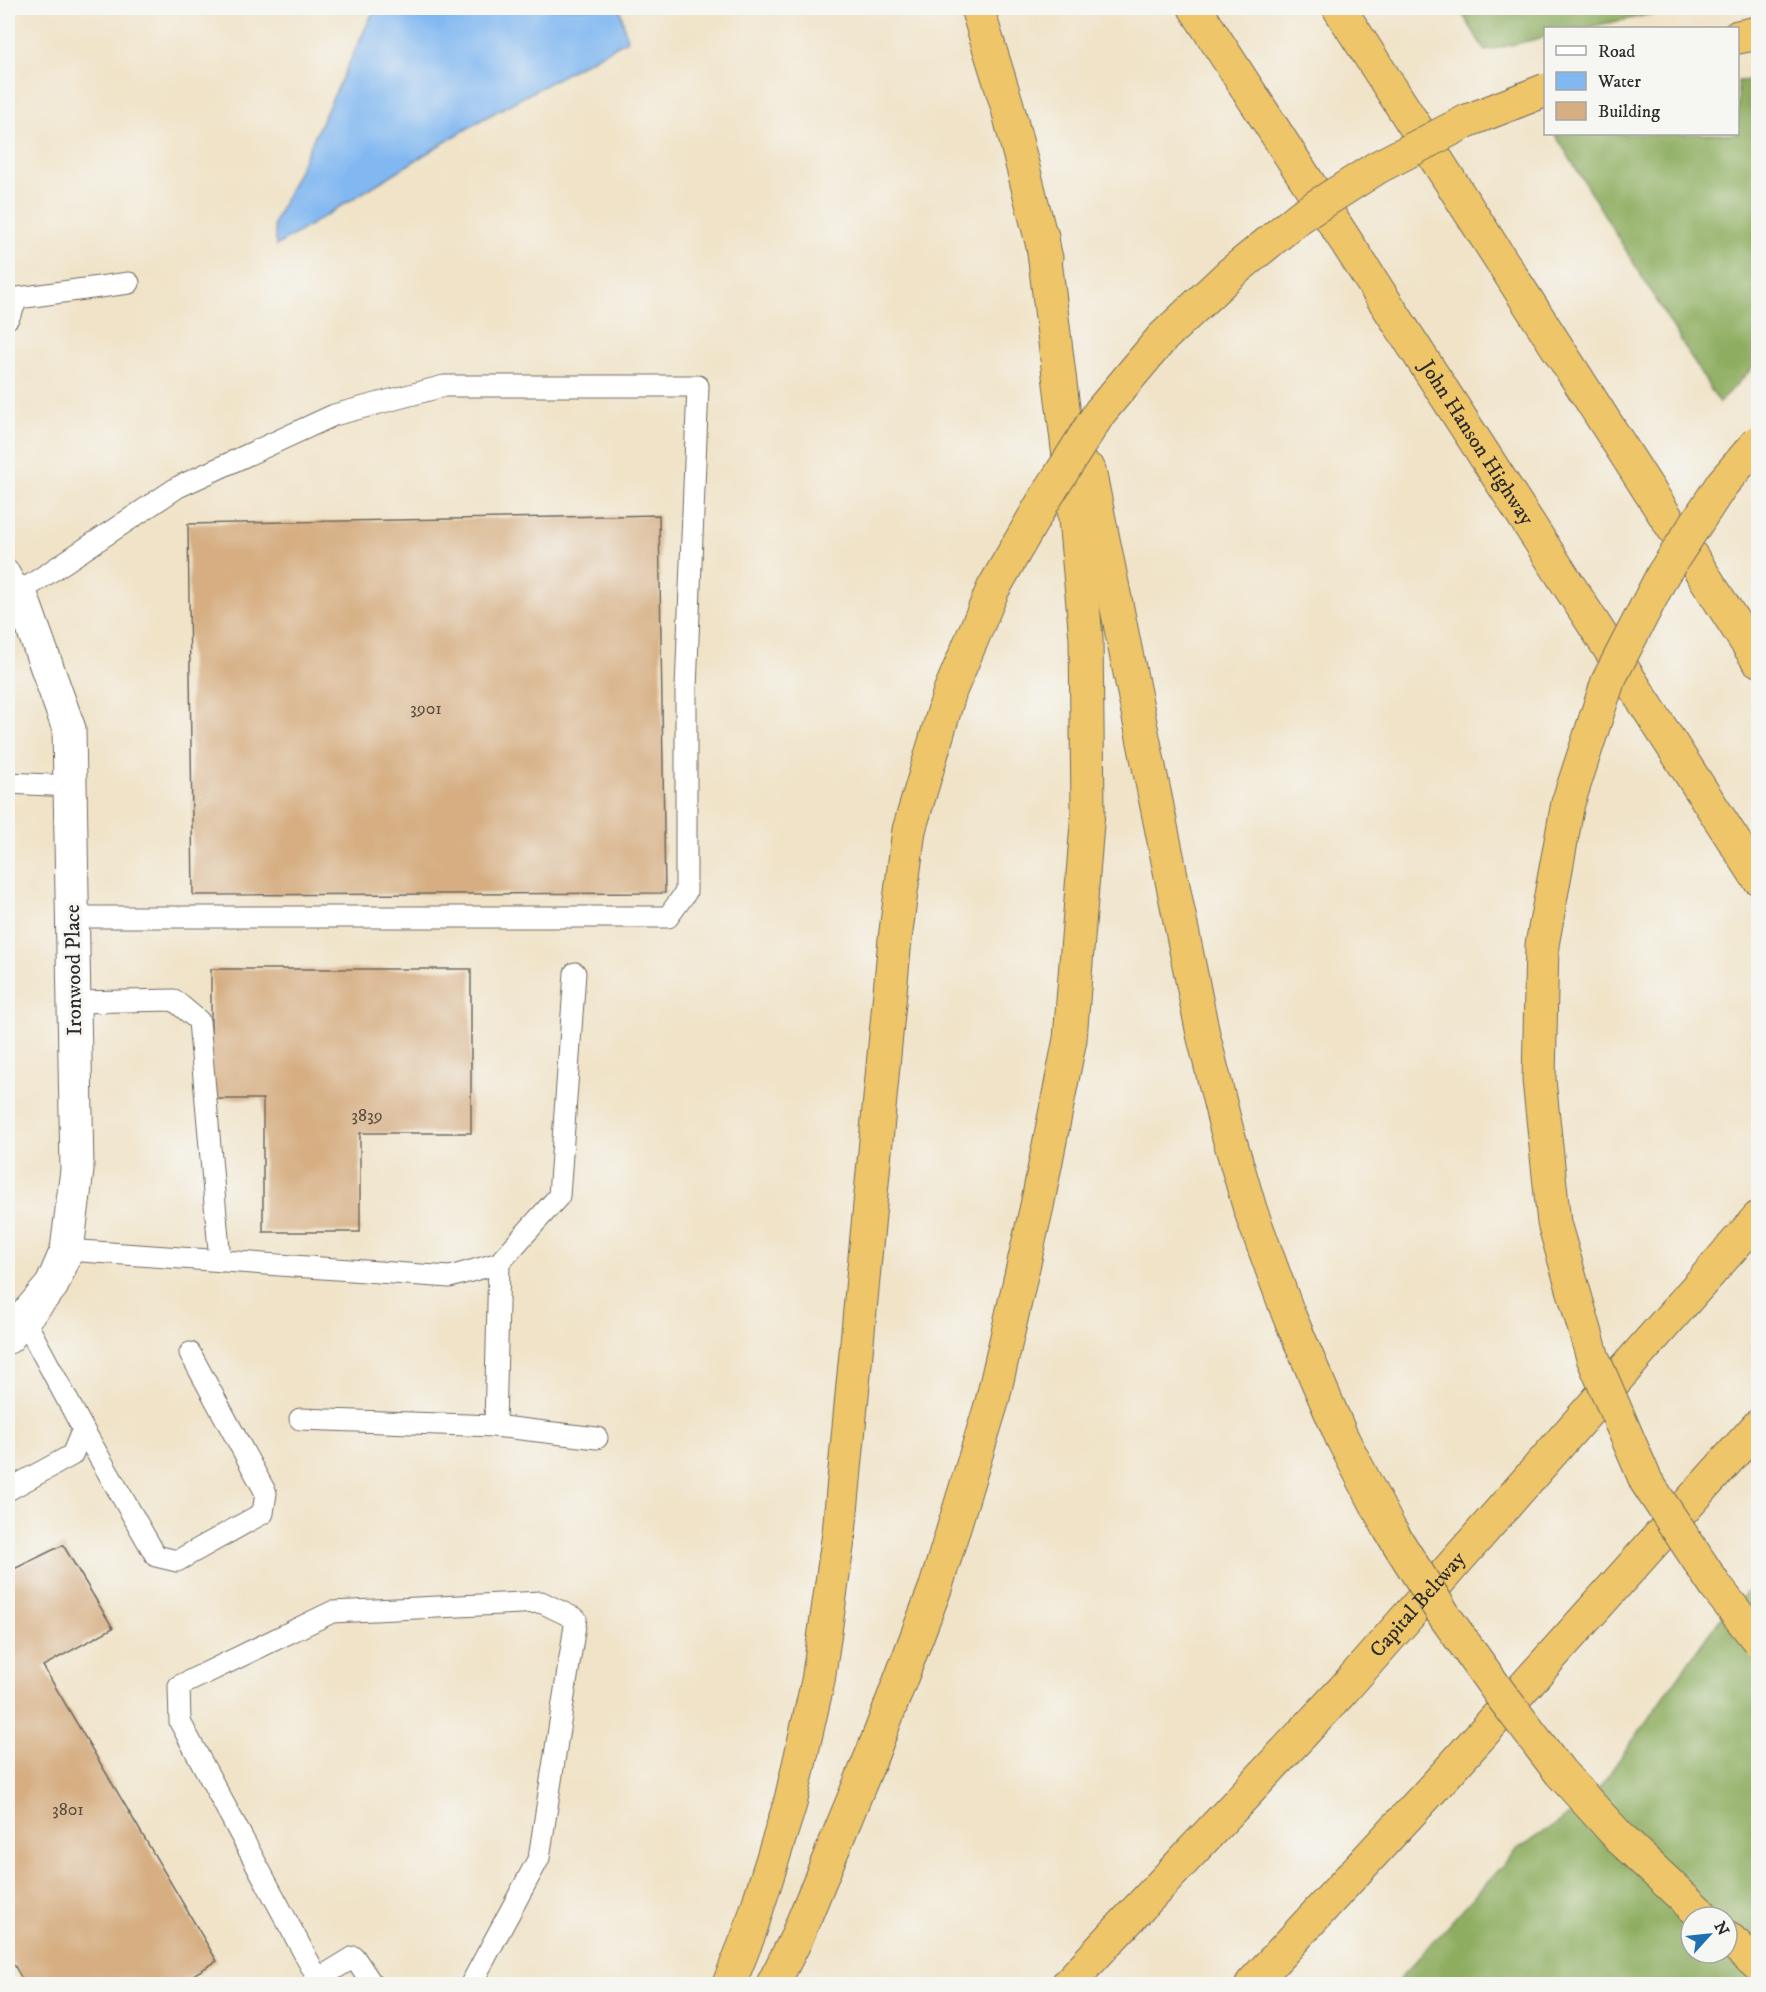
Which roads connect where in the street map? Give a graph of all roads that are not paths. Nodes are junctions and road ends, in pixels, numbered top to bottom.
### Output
1 (977, 8) edge
2 (1195, 8) edge
3 (1339, 8) edge
4 (1758, 33) edge
5 (1739, 37) edge
6 (1544, 90) edge
7 (1042, 236) junction
8 (129, 283) dead end
9 (8, 318) edge
10 (1758, 442) edge
11 (14, 582) edge
12 (1758, 660) edge
13 (8, 783) edge
14 (70, 786) junction
15 (1758, 878) edge
16 (73, 917) junction
17 (575, 973) dead end
18 (74, 1002) junction
19 (1758, 1218) edge
20 (67, 1250) junction
21 (220, 1261) junction
22 (499, 1263) junction
23 (16, 1328) edge
24 (190, 1353) dead end
25 (300, 1419) dead end
26 (495, 1426) junction
27 (1758, 1426) edge
28 (83, 1429) junction
29 (597, 1438) dead end
30 (8, 1490) edge
31 (1758, 1640) edge
32 (1691, 1905) edge
33 (1739, 1948) edge
34 (1758, 1965) edge
35 (313, 1982) edge
36 (372, 1984) edge
37 (471, 1984) edge
38 (729, 1984) edge
39 (773, 1984) edge
40 (1068, 1984) edge
41 (1252, 1984) edge

1 - 7 highway
2 - 15 highway, John Hanson Highway
3 - 12 highway
4 - 5 highway
6 - 38 highway, bridge
7 - 32 highway, bridge
7 - 39 highway
8 - 9 lane
10 - 31 highway, bridge
11 - 14 street, Ironwood Place
11 - 16 lane
13 - 14 lane
14 - 16 street, Ironwood Place
16 - 18 street, Ironwood Place
17 - 22 lane
18 - 20 street, Ironwood Place
18 - 21 lane
19 - 40 highway, Capital Beltway
20 - 21 lane
20 - 23 street, Ironwood Place
21 - 22 lane
22 - 26 lane
23 - 28 lane
24 - 28 lane
25 - 26 lane
26 - 29 lane
27 - 41 highway
28 - 30 lane
33 - 34 highway
35 - 36 lane
35 - 37 lane

